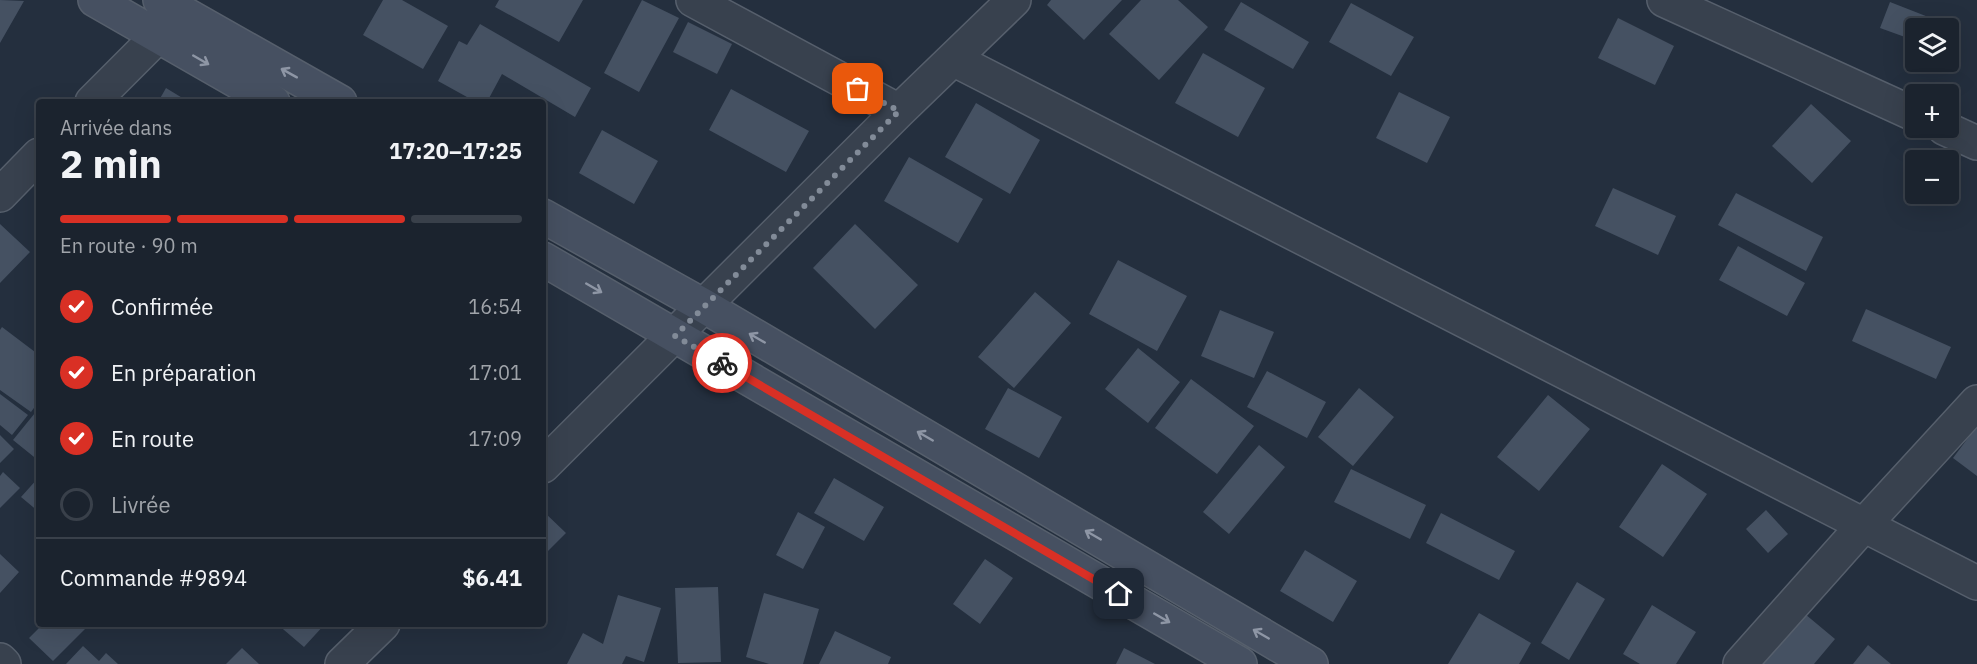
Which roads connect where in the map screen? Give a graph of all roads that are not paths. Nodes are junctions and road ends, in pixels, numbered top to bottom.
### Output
1 (95, 0) edge
2 (160, 0) edge
3 (693, 0) edge
4 (1014, 0) edge
5 (1664, 0) edge
6 (158, 36) junction
7 (953, 59) junction
8 (95, 99) edge
9 (268, 99) edge
10 (335, 99) edge
11 (1905, 110) edge
12 (899, 111) junction
13 (1959, 135) edge
14 (1977, 143) edge
15 (36, 158) edge
16 (0, 195) edge
17 (546, 218) edge
18 (546, 261) edge
19 (704, 306) junction
20 (675, 336) junction
21 (1977, 402) edge
22 (546, 463) edge
23 (1863, 526) junction
24 (1977, 583) edge
25 (380, 627) edge
26 (0, 660) edge
27 (4, 664) edge
28 (342, 664) edge
29 (1240, 664) edge
30 (1311, 664) edge
31 (1740, 664) edge

1 - 6 main road
10 -> 2 main road
3 - 12 street
4 - 7 street
5 - 11 street
6 - 8 street
6 -> 9 main road
7 - 12 street
7 - 23 street
12 - 19 street
13 - 14 street
15 - 16 street
17 - 19 main road
18 -> 20 main road
19 - 20 street
30 -> 19 main road
20 - 22 street
20 -> 29 main road
21 - 23 street
23 - 24 street
23 - 31 street
25 - 28 street
26 - 27 street

